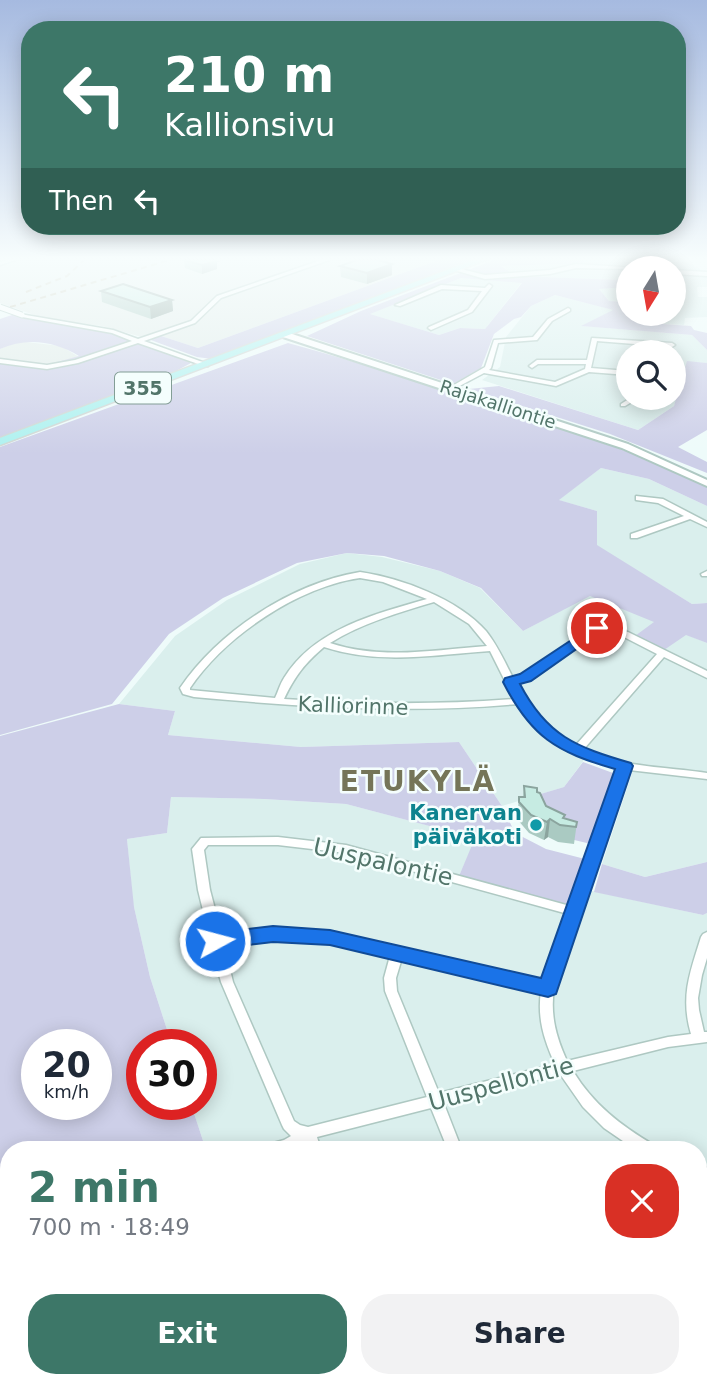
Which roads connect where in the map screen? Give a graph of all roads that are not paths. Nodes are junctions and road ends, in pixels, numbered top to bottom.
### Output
1 (61, 324) edge
2 (185, 324) edge
3 (316, 324) edge
4 (441, 324) edge
5 (547, 324) edge
6 (431, 328) dead end
7 (286, 335) junction
8 (138, 341) junction
9 (616, 341) edge
10 (0, 361) edge
11 (206, 365) junction
12 (533, 366) dead end
13 (588, 366) junction
14 (485, 371) junction
15 (616, 371) edge
16 (450, 389) junction
17 (0, 442) edge
18 (707, 483) edge
19 (639, 498) dead end
20 (690, 517) junction
21 (707, 525) edge
22 (634, 536) dead end
23 (435, 599) junction
24 (323, 644) junction
25 (493, 648) junction
26 (663, 653) junction
27 (707, 675) edge
28 (511, 682) junction
29 (520, 701) junction
30 (278, 702) junction
31 (577, 751) junction
32 (625, 766) junction
33 (706, 773) edge
34 (575, 912) junction
35 (707, 937) edge
36 (215, 941) junction
37 (397, 953) junction
38 (548, 988) junction
39 (703, 1037) edge
40 (565, 1067) junction
41 (434, 1102) junction
42 (302, 1132) junction
43 (292, 1141) edge
44 (308, 1141) edge
45 (452, 1141) edge
46 (633, 1141) edge

1 - 8 street, bridge
2 - 8 street
3 - 7 main road, 355
4 - 6 street
5 - 14 street
7 - 11 main road, 355
7 - 16 street, Rajakalliontie
8 - 10 street
8 - 11 street
9 - 13 street
11 - 17 main road, 355
12 - 13 street
13 - 14 street
13 - 15 street
14 - 16 street
16 - 18 street, Rajakalliontie
19 - 20 street
20 - 21 street
20 - 22 street
23 - 24 street
23 - 25 street
23 - 30 street, Kalliorinne
24 - 25 street
24 - 30 street
25 - 28 street
26 - 27 street
26 - 28 street
26 - 31 street
28 - 29 street
29 - 30 street, Kalliorinne
29 - 31 street
31 - 32 street
32 - 33 street
32 - 34 street
34 - 36 street, Uuspalontie
34 - 38 street
35 - 39 street
36 - 37 street
36 - 42 street, Uuspalontie
37 - 38 street
37 - 41 street
38 - 40 street
39 - 40 street, Uuspellontie
40 - 41 street, Uuspellontie
40 - 46 street
41 - 42 street, Uuspellontie
41 - 45 street
42 - 43 street, Uuspellontie
42 - 44 street, Uuspalontie

